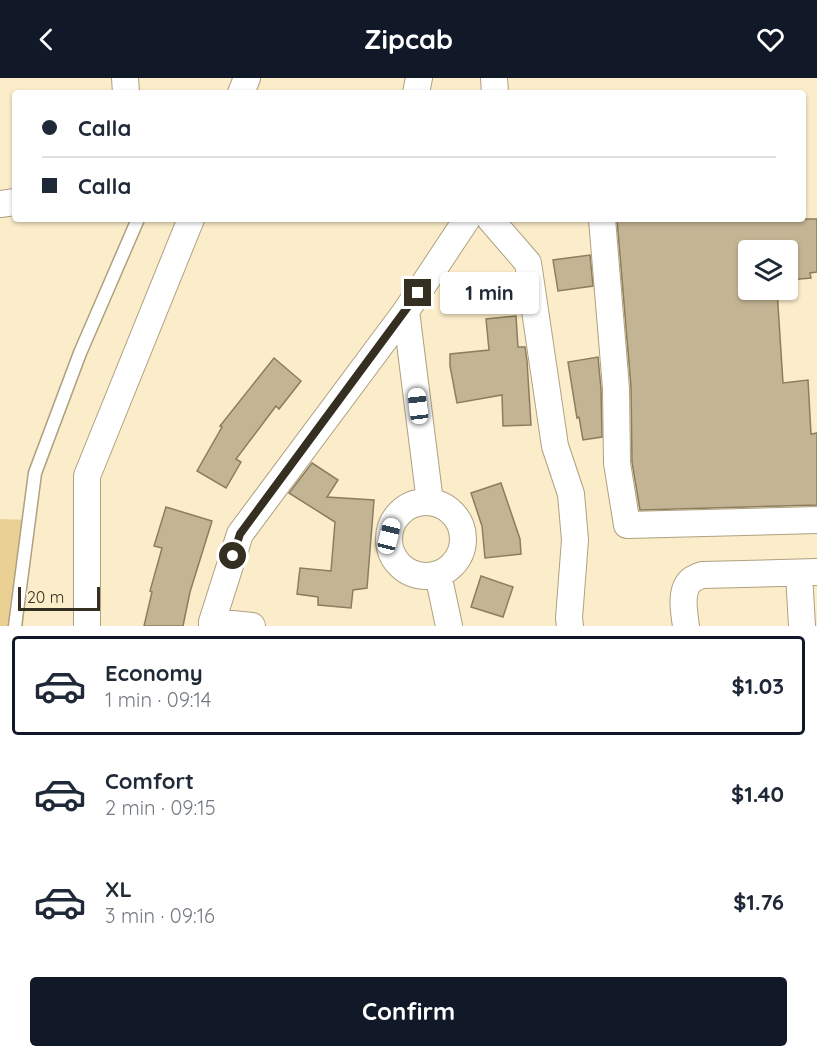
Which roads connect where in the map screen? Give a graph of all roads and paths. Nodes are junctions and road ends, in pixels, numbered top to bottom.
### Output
1 (137, 222) edge
2 (189, 222) edge
3 (465, 222) edge
4 (493, 222) edge
5 (602, 222) edge
6 (406, 311) junction
7 (430, 501) junction
8 (817, 520) edge
9 (808, 573) edge
10 (438, 574) junction
11 (212, 624) edge
12 (15, 626) edge
13 (87, 626) edge
14 (252, 626) edge
15 (449, 626) edge
16 (570, 626) edge
17 (686, 626) edge
18 (802, 626) edge

1 - 12 lane
2 - 13 street
3 - 6 street
4 - 16 street
5 - 8 street
6 - 7 street
6 - 11 street
7 - 10 street
7 - 10 street
9 - 17 street
9 - 18 street
10 - 15 street
11 - 14 street

